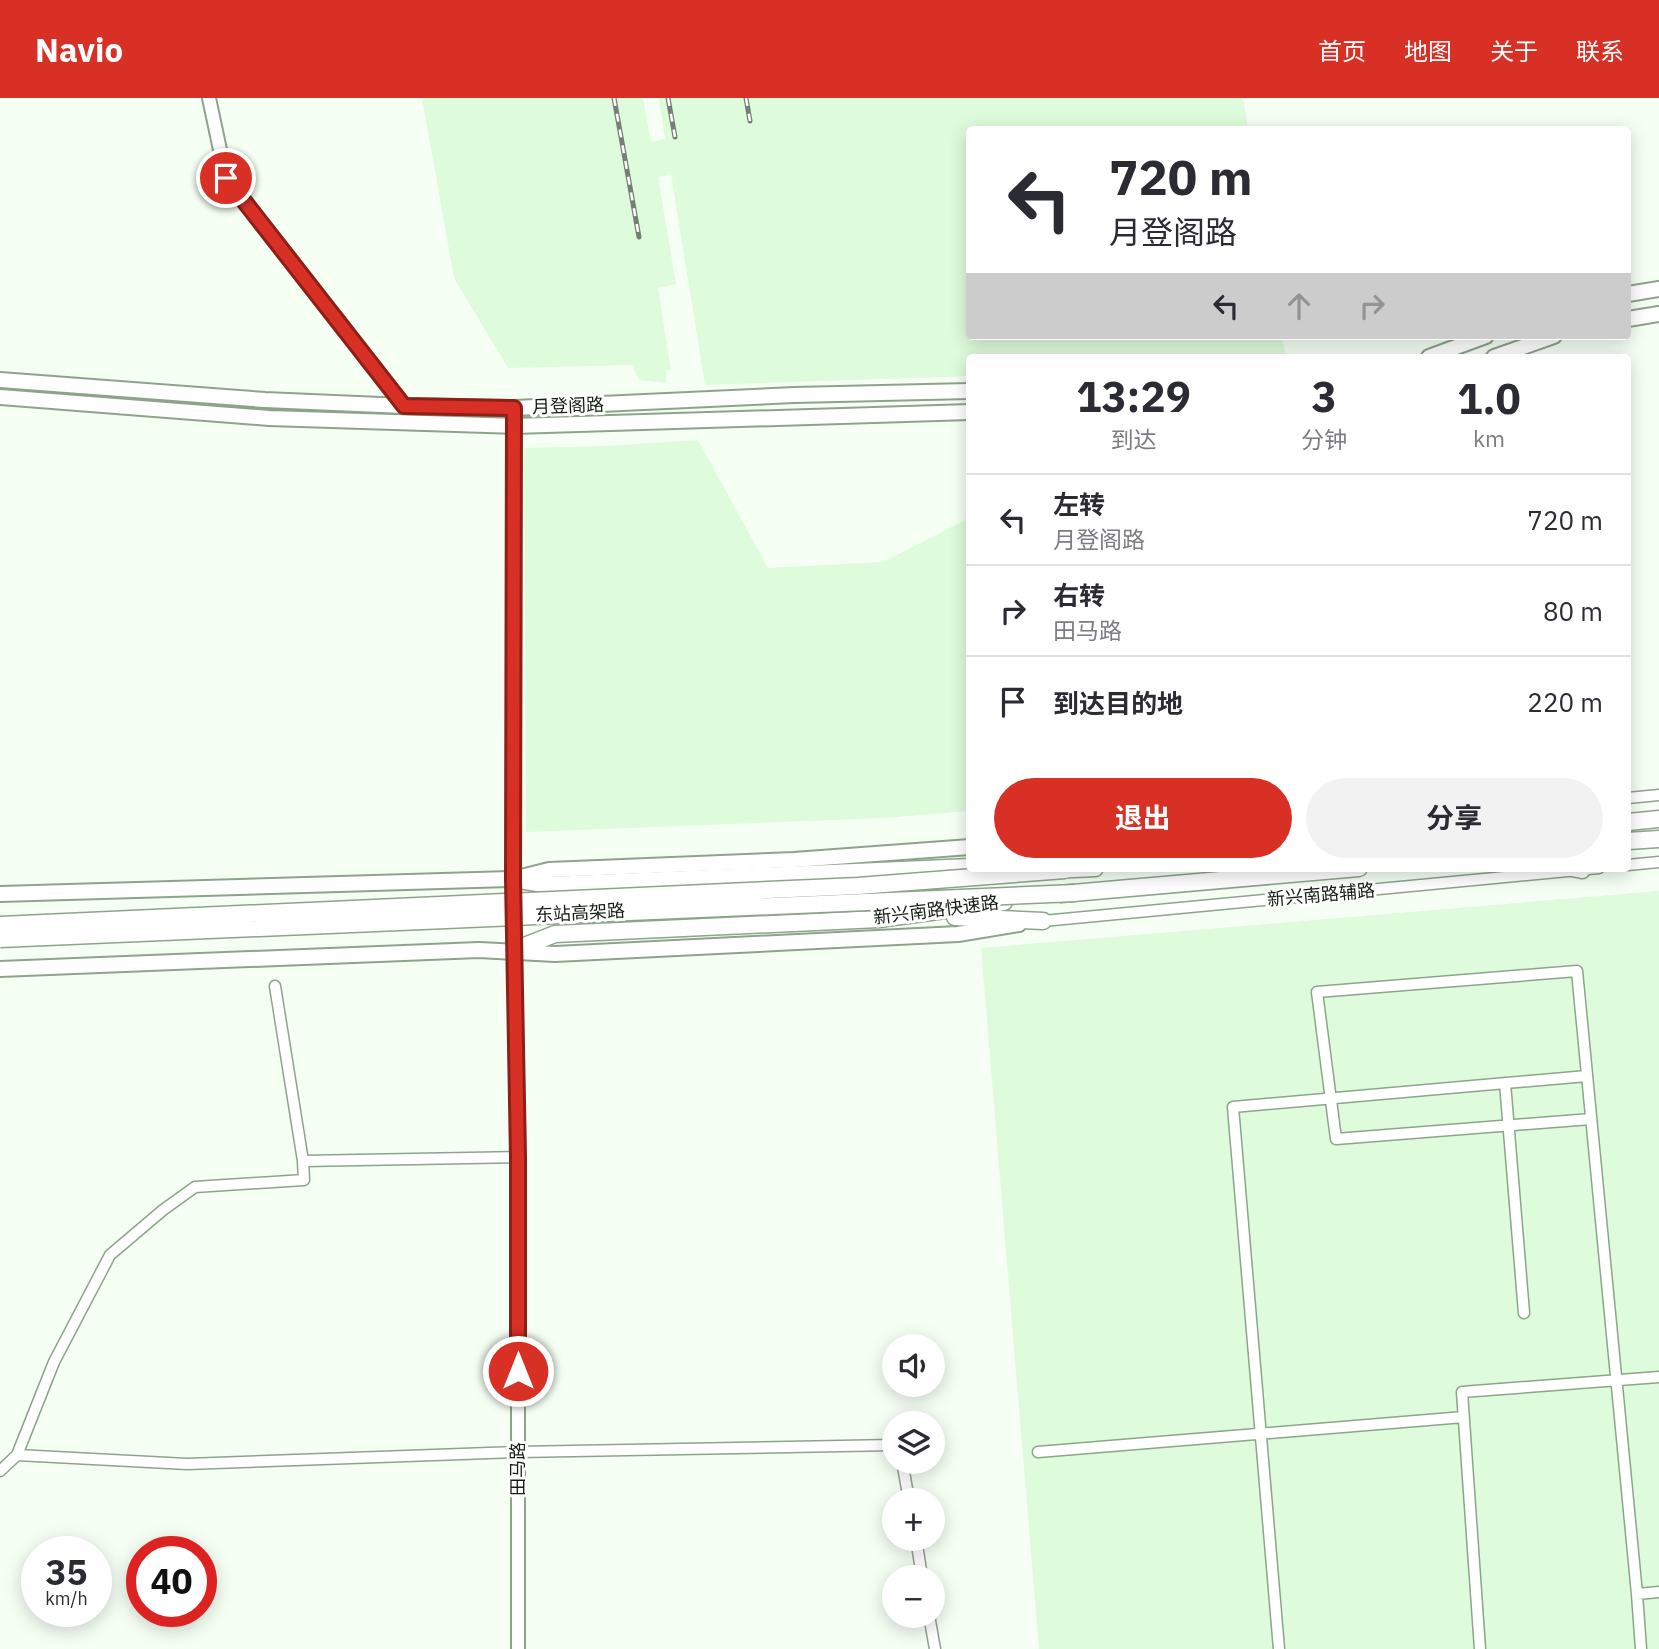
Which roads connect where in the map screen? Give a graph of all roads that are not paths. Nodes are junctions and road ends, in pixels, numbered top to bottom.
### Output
1 (209, 98) edge
2 (1659, 289) edge
3 (1631, 294) edge
4 (1659, 314) edge
5 (1631, 318) edge
6 (1475, 340) edge
7 (1543, 340) edge
8 (1437, 354) edge
9 (1503, 354) edge
10 (0, 380) edge
11 (966, 391) edge
12 (0, 397) edge
13 (404, 406) junction
14 (514, 408) junction
15 (966, 412) edge
16 (514, 426) junction
17 (1659, 795) edge
18 (1631, 798) edge
19 (1659, 819) edge
20 (1631, 822) edge
21 (1659, 839) edge
22 (1631, 841) edge
23 (966, 847) edge
24 (1659, 862) edge
25 (1631, 865) edge
26 (966, 866) edge
27 (1039, 872) edge
28 (1312, 872) edge
29 (1546, 872) edge
30 (513, 879) junction
31 (1075, 892) junction
32 (0, 894) edge
33 (879, 919) junction
34 (1043, 920) junction
35 (0, 925) edge
36 (0, 939) edge
37 (514, 950) junction
38 (0, 969) edge
39 (275, 986) dead end
40 (1587, 1076) junction
41 (1505, 1083) junction
42 (1331, 1098) junction
43 (1591, 1119) junction
44 (1508, 1126) junction
45 (518, 1157) junction
46 (303, 1161) junction
47 (1524, 1313) dead end
48 (1659, 1377) edge
49 (1616, 1380) junction
50 (1464, 1418) junction
51 (1261, 1434) junction
52 (882, 1445) edge
53 (1038, 1451) dead end
54 (518, 1452) junction
55 (17, 1455) junction
56 (0, 1471) edge
57 (1659, 1592) edge
58 (1637, 1594) junction
59 (931, 1628) edge
60 (518, 1649) edge
61 (935, 1649) edge
62 (1279, 1649) edge
63 (1480, 1649) edge
64 (1641, 1649) edge

1 - 13 street
2 - 3 main road
4 - 5 main road
6 - 8 main road
7 - 9 main road
10 - 13 main road, 月登阁路
11 - 14 main road, 月登阁路
12 - 16 main road, 月登阁路
13 - 14 main road, 月登阁路
14 - 16 street, 田马路
15 - 16 main road, 月登阁路
16 - 30 street, 田马路
17 - 18 street
19 - 20 main road
21 - 22 main road
23 - 30 main road
24 - 25 street
26 - 30 main road
27 - 35 main road, 东站高架路, bridge
28 - 31 main road, 新兴南路快速路
29 - 34 street, 新兴南路辅路
30 - 32 main road
30 - 37 street, 田马路
31 - 33 main road, 新兴南路快速路
31 - 36 main road, 东站高架路, bridge
33 - 34 main road
33 - 37 main road, 新兴南路快速路
34 - 37 main road
37 - 38 main road
37 - 45 street, 田马路
39 - 46 street
40 - 41 street
40 - 42 street
40 - 43 street
41 - 42 street
41 - 44 street
42 - 44 street
42 - 51 street
43 - 44 street
43 - 49 street
44 - 47 street
45 - 46 street
45 - 54 street, 田马路
46 - 55 street
48 - 49 street
49 - 50 street
49 - 58 street
50 - 51 street
50 - 63 street
51 - 53 street
51 - 62 street
52 - 54 street
54 - 55 street
54 - 60 street, 田马路
55 - 56 street
57 - 58 street
58 - 64 street
59 - 61 street

